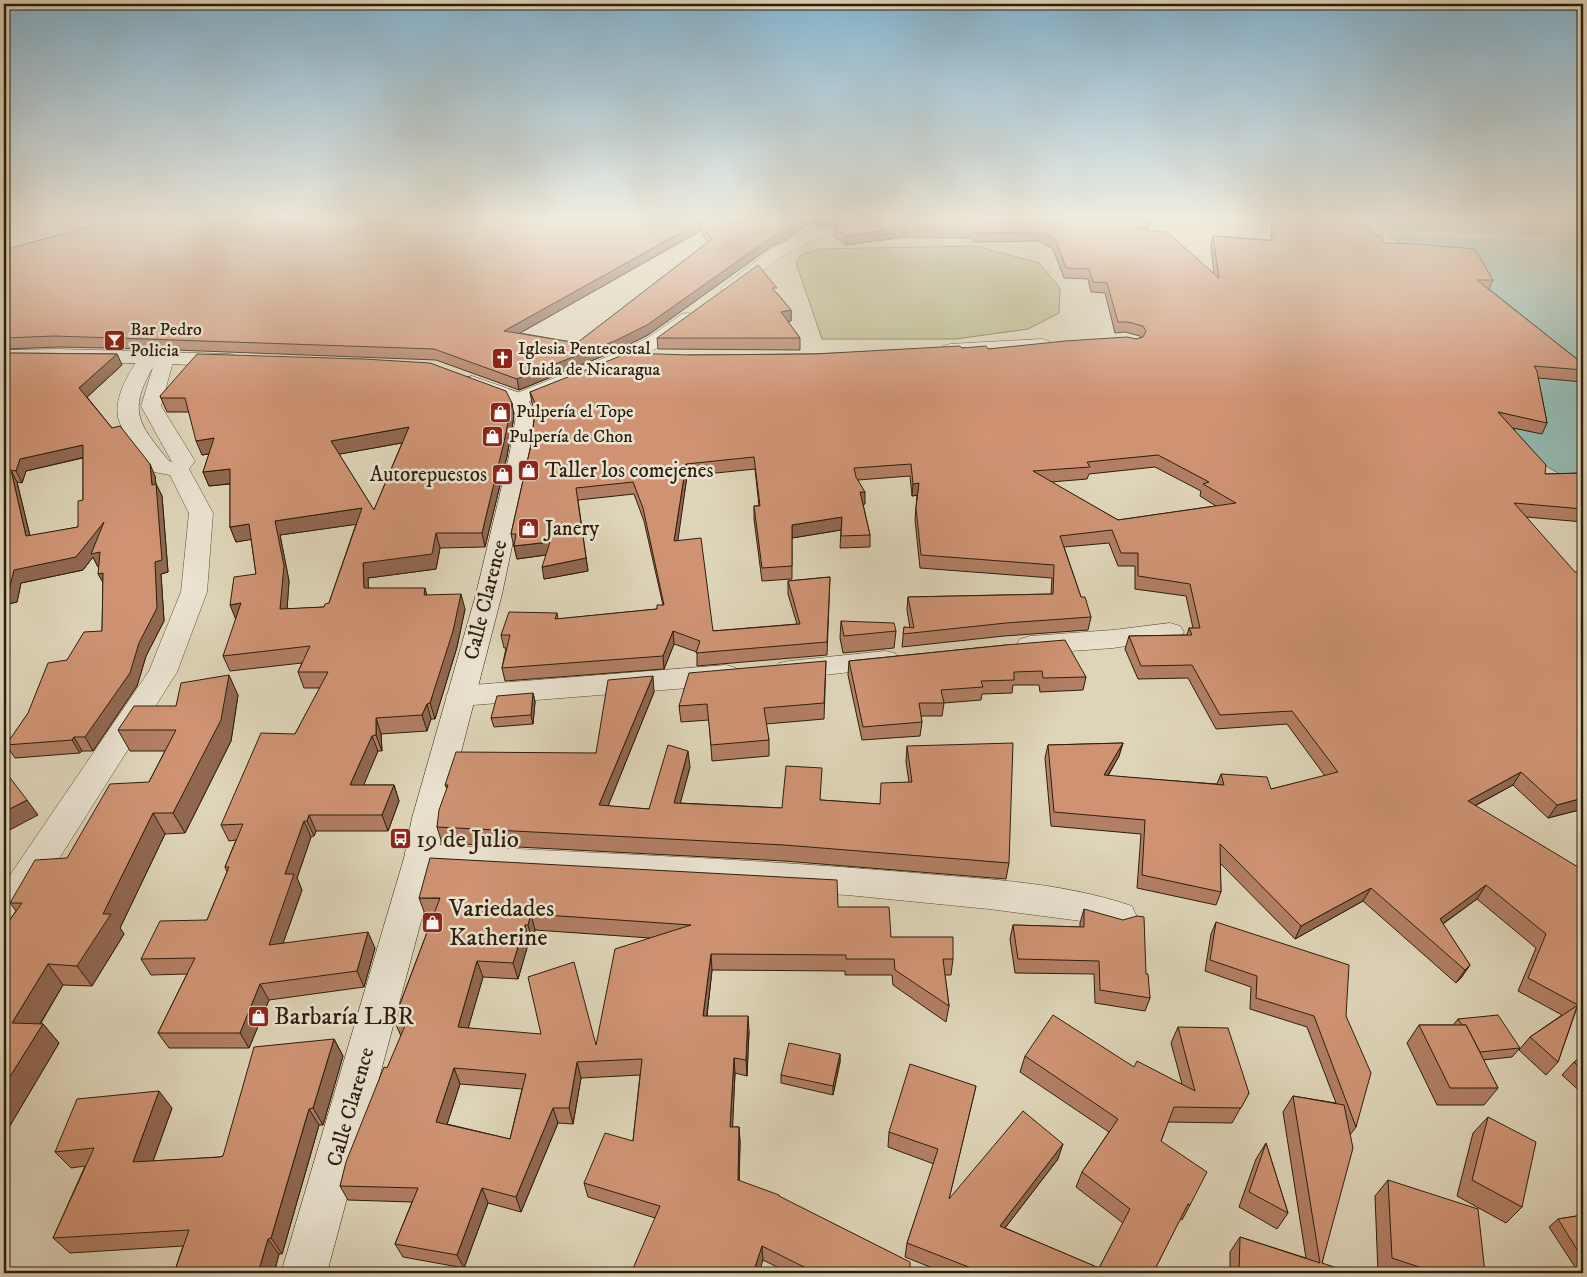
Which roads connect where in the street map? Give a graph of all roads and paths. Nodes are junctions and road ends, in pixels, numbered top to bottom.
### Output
1 (740, 280) edge
2 (718, 296) edge
3 (702, 307) edge
4 (1057, 344) edge
5 (931, 351) edge
6 (4, 356) edge
7 (626, 356) junction
8 (157, 357) junction
9 (663, 358) edge
10 (244, 360) edge
11 (454, 375) edge
12 (519, 399) junction
13 (1170, 632) dead end
14 (1004, 647) edge
15 (909, 657) edge
16 (461, 696) junction
17 (421, 858) junction
18 (4, 912) edge
19 (1120, 917) edge
20 (304, 1273) edge

1 - 2 street
3 - 7 street
4 - 5 street
6 - 8 street
7 - 9 street
7 - 12 street
8 - 10 street
8 - 18 street
11 - 12 street
12 - 16 street, Calle Clarence
13 - 14 street
15 - 16 street
16 - 17 street, Calle Clarence
17 - 19 street
17 - 20 street, Calle Clarence

